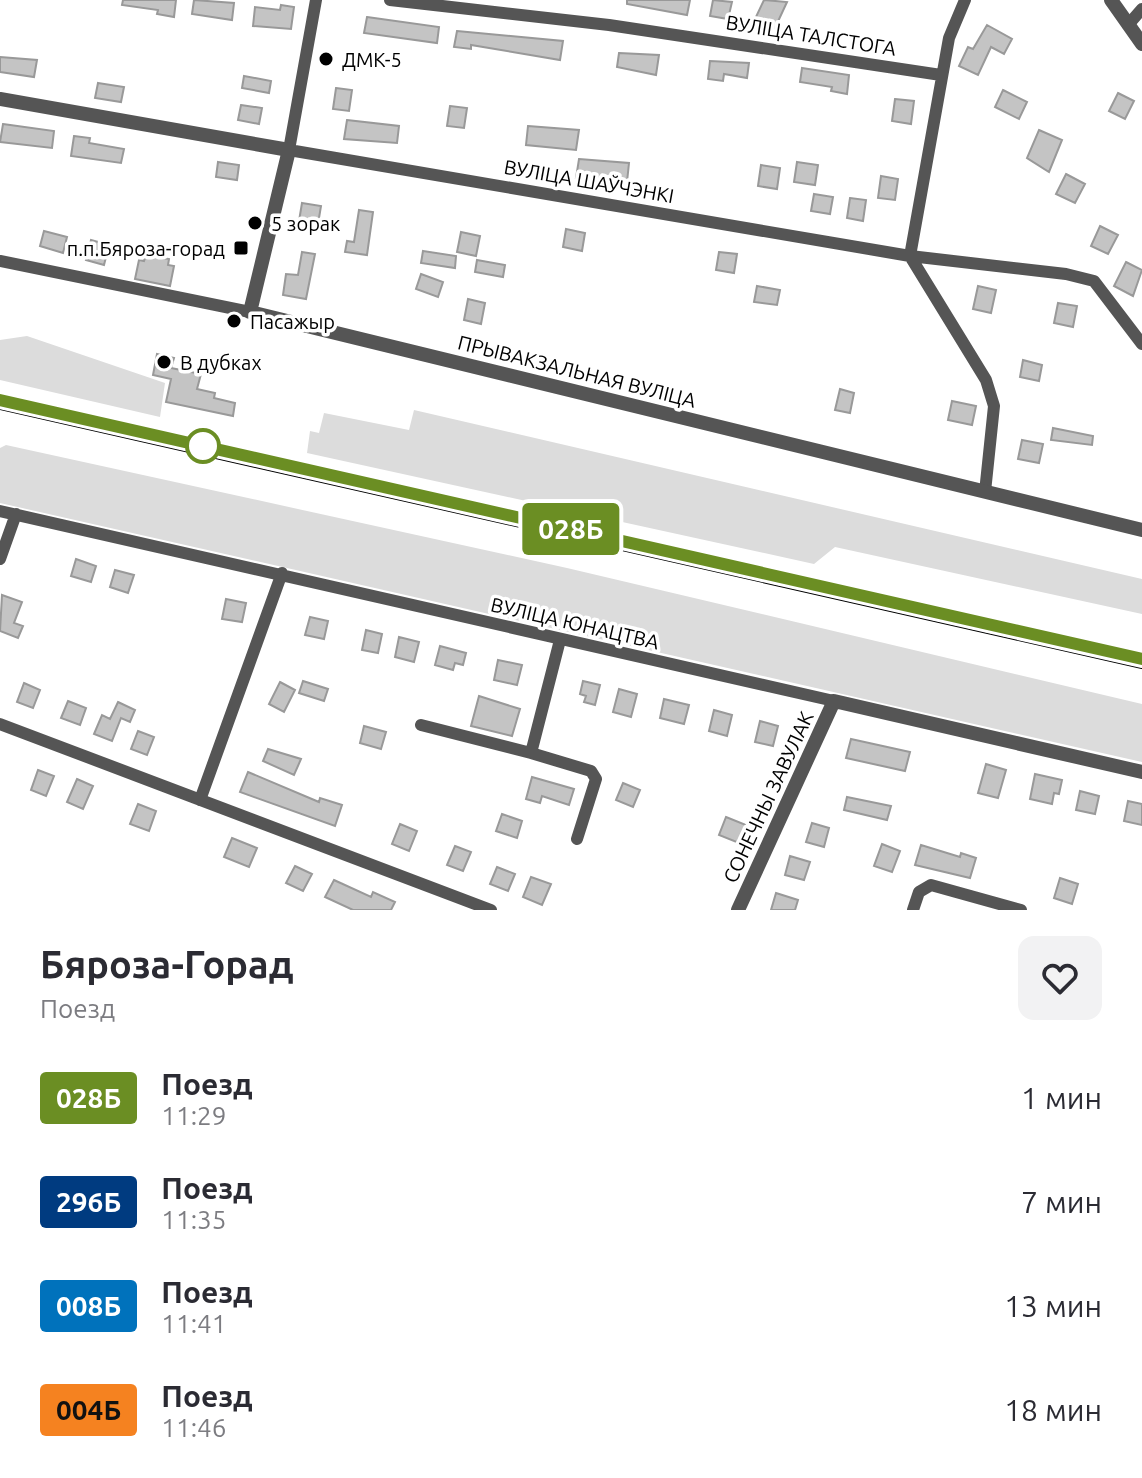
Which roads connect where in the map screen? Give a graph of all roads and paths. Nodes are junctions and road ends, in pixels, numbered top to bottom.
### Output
1 (316, 0) edge
2 (390, 0) edge
3 (965, 0) edge
4 (1111, 0) edge
5 (1142, 9) edge
6 (1128, 25) junction
7 (1142, 44) edge
8 (941, 75) junction
9 (0, 99) edge
10 (289, 150) junction
11 (910, 256) junction
12 (0, 261) edge
13 (250, 312) junction
14 (1142, 344) edge
15 (985, 492) junction
16 (0, 511) edge
17 (16, 514) junction
18 (1142, 530) edge
19 (0, 559) edge
20 (282, 573) junction
21 (560, 640) junction
22 (834, 701) junction
23 (0, 724) edge
24 (421, 725) dead end
25 (531, 753) junction
26 (1142, 772) edge
27 (200, 800) junction
28 (577, 839) dead end
29 (491, 910) edge
30 (738, 910) edge
31 (913, 910) edge
32 (1021, 910) edge

1 - 10 street
2 - 8 street, ВУЛІЦА ТАЛСТОГА
3 - 8 street
4 - 6 street
5 - 6 street
6 - 7 street
8 - 11 street
9 - 10 street, ВУЛІЦА ШАЎЧЭНКІ
10 - 11 street, ВУЛІЦА ШАЎЧЭНКІ
10 - 13 street
11 - 14 street, ВУЛІЦА ШАЎЧЭНКІ
11 - 15 street
12 - 13 street, ПРЫВАКЗАЛЬНАЯ ВУЛІЦА
13 - 15 street, ПРЫВАКЗАЛЬНАЯ ВУЛІЦА
15 - 18 street, ПРЫВАКЗАЛЬНАЯ ВУЛІЦА
16 - 17 street, ВУЛІЦА ЮНАЦТВА
17 - 19 street
17 - 20 street, ВУЛІЦА ЮНАЦТВА
20 - 21 street, ВУЛІЦА ЮНАЦТВА
20 - 27 street
21 - 22 street, ВУЛІЦА ЮНАЦТВА
21 - 25 street
22 - 26 street, ВУЛІЦА ЮНАЦТВА
22 - 30 street, СОНЕЧНЫ ЗАВУЛАК
23 - 27 street
24 - 25 street
25 - 28 street
27 - 29 street
31 - 32 street

